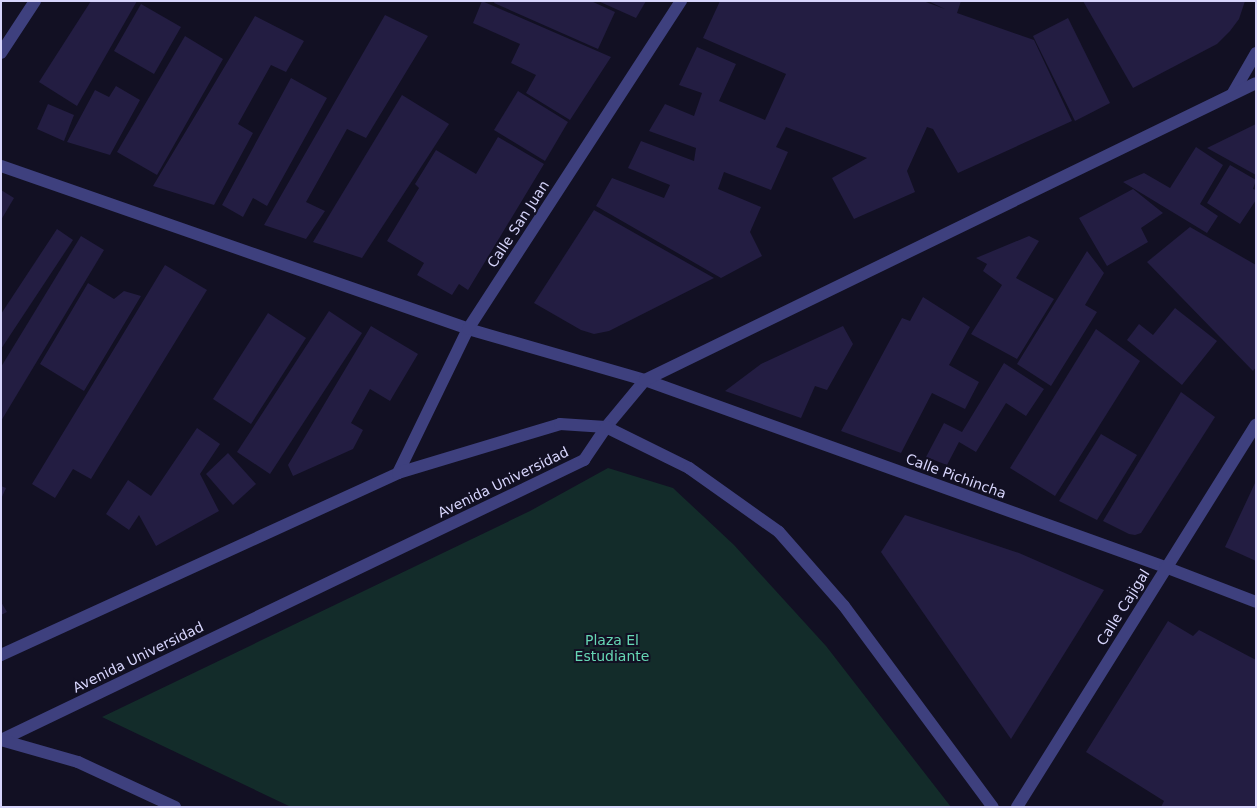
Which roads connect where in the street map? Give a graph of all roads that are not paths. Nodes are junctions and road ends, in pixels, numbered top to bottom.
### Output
1 (35, 1) edge
2 (681, 1) edge
3 (1, 53) edge
4 (1256, 53) edge
5 (1256, 83) edge
6 (1233, 93) junction
7 (1, 166) edge
8 (468, 328) junction
9 (645, 380) junction
10 (1256, 425) edge
11 (606, 428) junction
12 (398, 473) junction
13 (1165, 567) junction
14 (1256, 602) edge
15 (1, 655) edge
16 (1, 740) edge
17 (175, 807) edge
18 (993, 807) edge
19 (1017, 807) edge

1 - 3 street
2 - 8 street, Calle San Juan
4 - 6 street
5 - 6 street
6 - 9 street
7 - 8 street, Calle Pichincha
8 - 9 street, Calle Pichincha
8 - 12 street, Calle San Juan
9 - 11 street
9 - 13 street, Calle Pichincha
10 - 13 street, Calle Cajigal
11 - 12 street, Avenida Universidad
11 - 16 street, Avenida Universidad
11 - 18 street
12 - 15 street, Avenida Universidad
13 - 14 street, Calle Pichincha
13 - 19 street, Calle Cajigal
16 - 17 street

